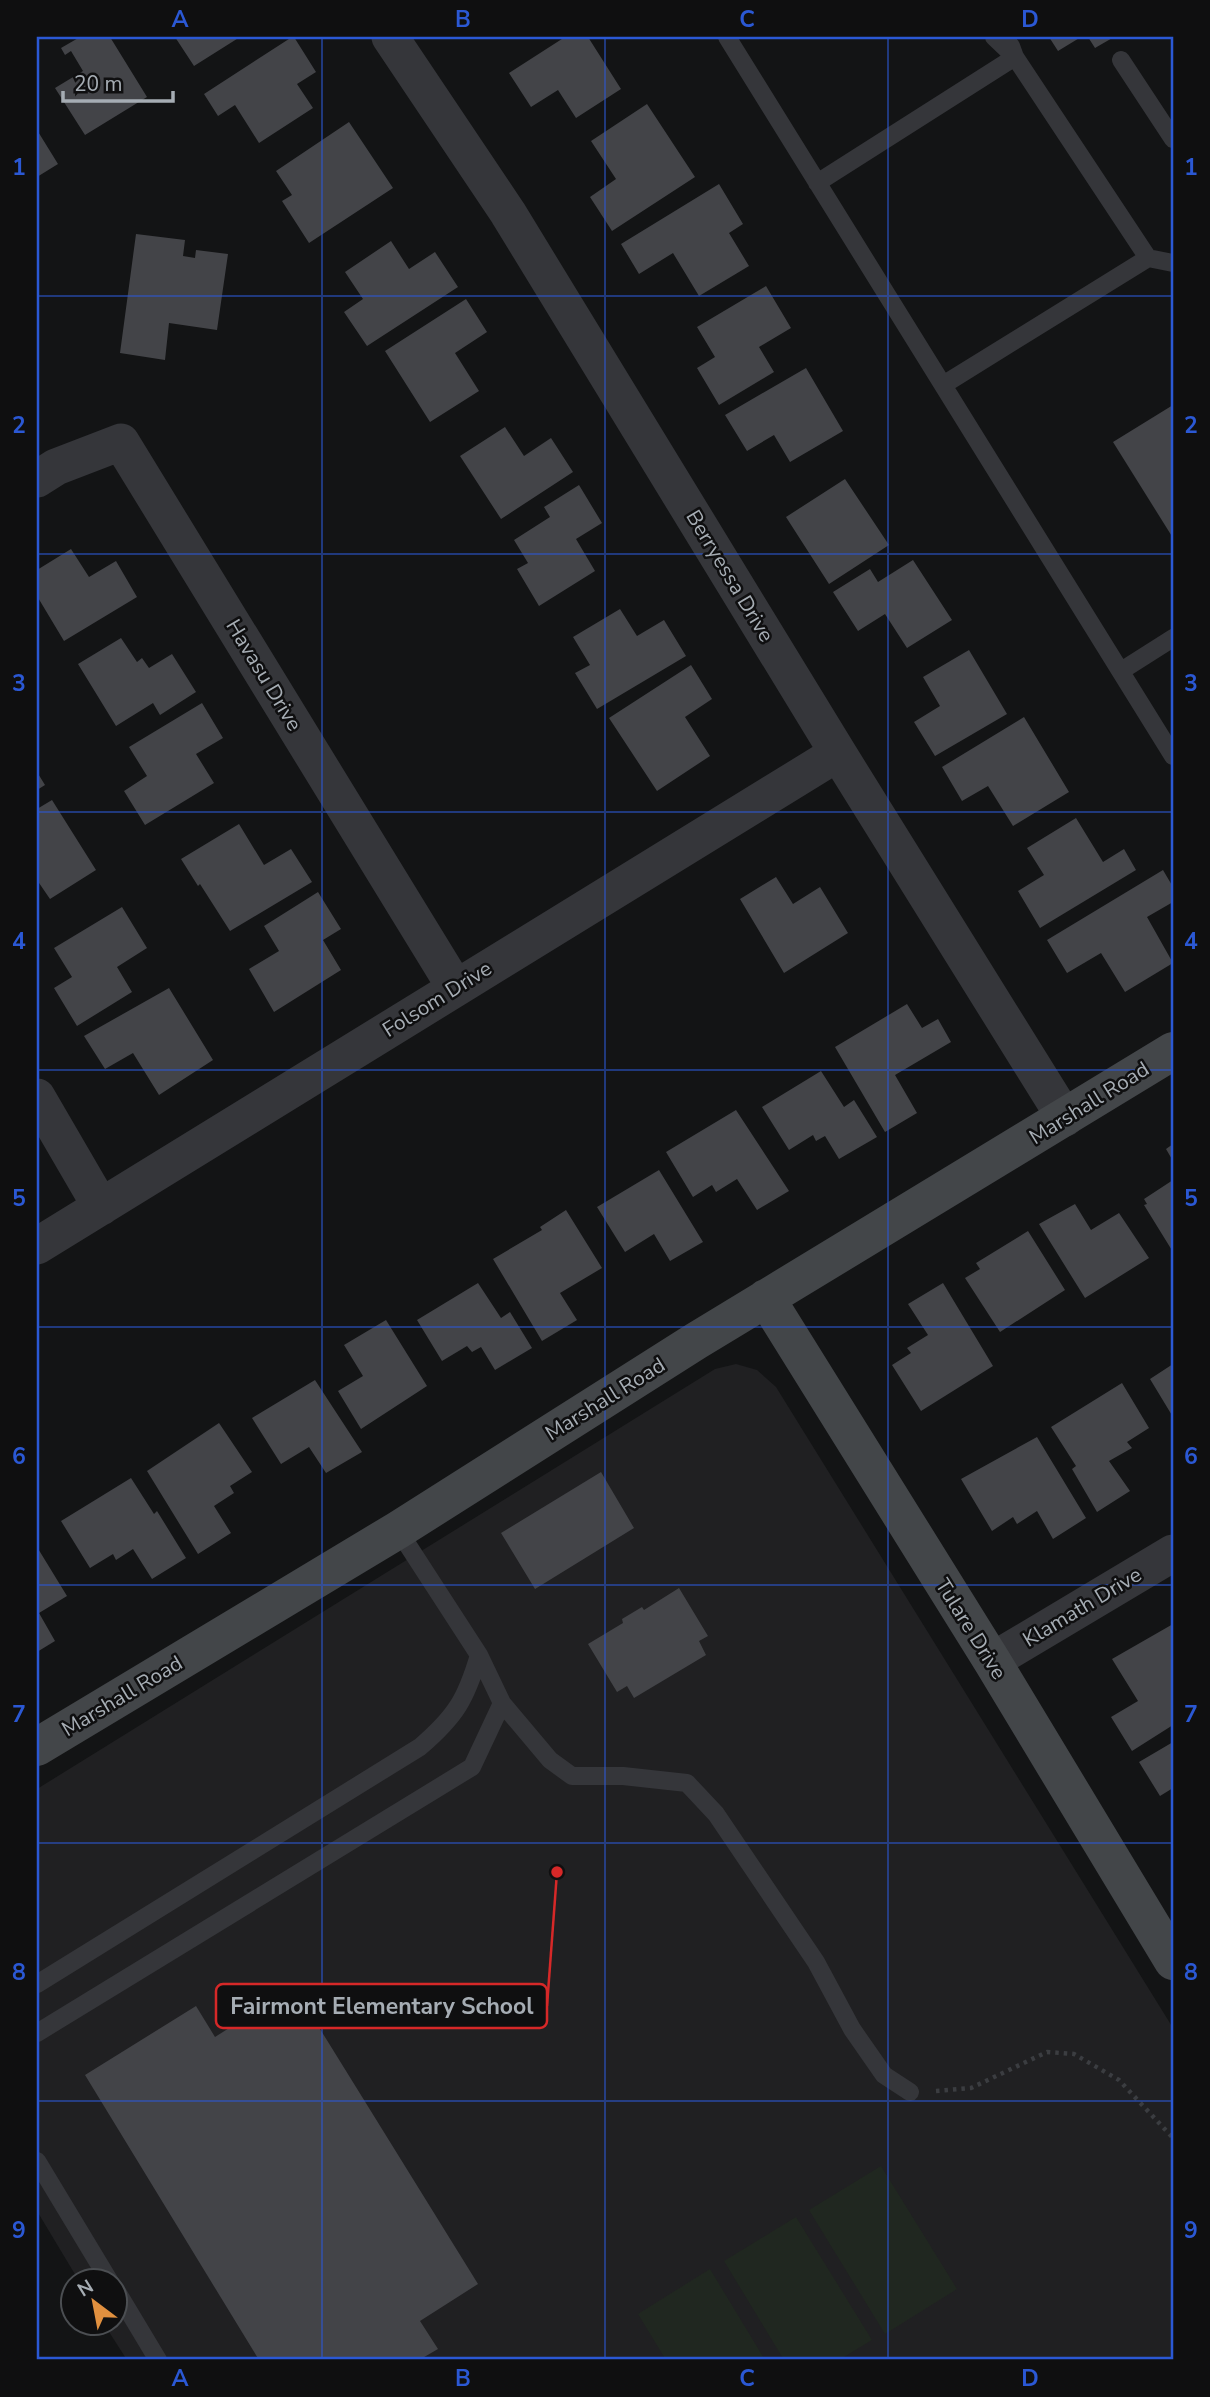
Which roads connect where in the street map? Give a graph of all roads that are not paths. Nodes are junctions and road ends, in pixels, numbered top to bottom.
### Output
1 (390, 37) edge
2 (727, 37) edge
3 (994, 37) edge
4 (1006, 37) edge
5 (1015, 57) junction
6 (1121, 60) dead end
7 (1173, 139) edge
8 (817, 183) junction
9 (1148, 258) junction
10 (1173, 262) edge
11 (943, 385) junction
12 (37, 479) edge
13 (1173, 638) edge
14 (1121, 671) junction
15 (838, 753) junction
16 (1173, 756) edge
17 (455, 987) junction
18 (1173, 1051) edge
19 (37, 1097) edge
20 (1065, 1118) junction
21 (101, 1208) junction
22 (37, 1246) edge
23 (766, 1298) junction
24 (398, 1530) junction
25 (1173, 1553) edge
26 (479, 1655) junction
27 (992, 1661) junction
28 (502, 1703) junction
29 (37, 1747) edge
30 (1173, 1961) edge
31 (37, 1984) edge
32 (37, 2033) edge
33 (910, 2092) road end
34 (37, 2161) edge
35 (102, 2268) edge
36 (130, 2313) edge
37 (158, 2360) edge

1 - 15 street, Berryessa Drive
2 - 8 lane
3 - 5 lane
4 - 5 lane
5 - 8 lane
5 - 9 lane
6 - 7 lane
8 - 11 lane
9 - 10 lane
9 - 11 lane
11 - 14 lane
12 - 17 street, Havasu Drive
13 - 14 lane
14 - 16 lane
15 - 17 street, Folsom Drive
15 - 20 street, Berryessa Drive
17 - 21 street, Folsom Drive
18 - 20 street, Marshall Road
19 - 21 street
20 - 23 street, Marshall Road
21 - 22 street, Folsom Drive
23 - 24 street, Marshall Road
23 - 27 street, Tulare Drive
24 - 26 lane
24 - 29 street, Marshall Road
25 - 27 street, Klamath Drive
26 - 28 lane
26 - 31 lane
27 - 30 street, Tulare Drive
28 - 32 lane
28 - 33 lane
34 - 35 lane
36 - 37 lane

